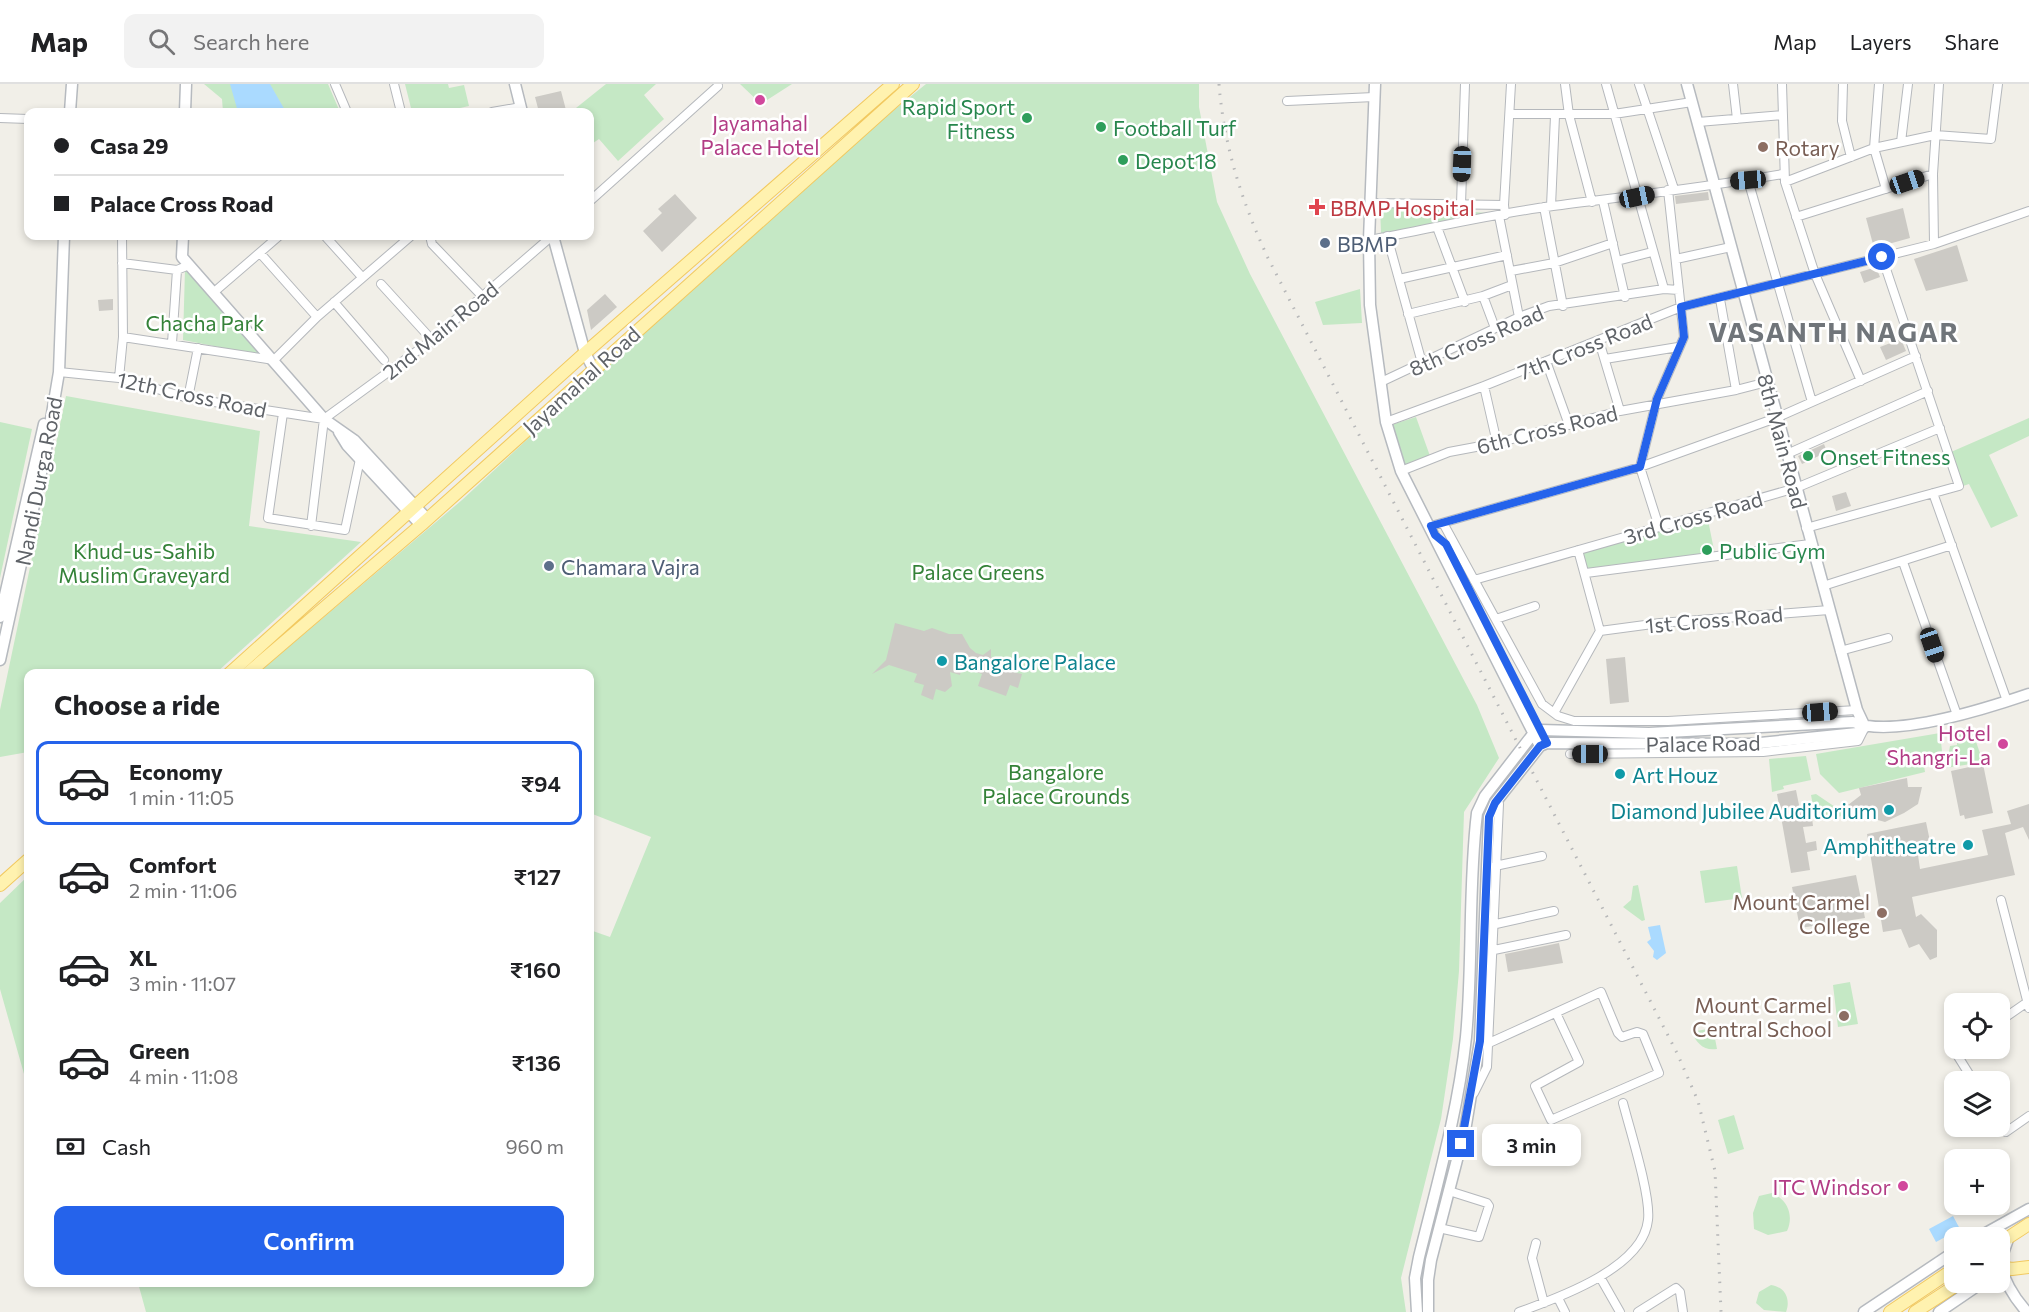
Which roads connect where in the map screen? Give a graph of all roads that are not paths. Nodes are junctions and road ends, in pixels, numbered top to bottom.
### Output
1 (72, 84) edge
2 (186, 84) edge
3 (335, 84) edge
4 (394, 84) edge
5 (515, 84) edge
6 (893, 84) edge
7 (913, 84) edge
8 (1375, 84) edge
9 (1465, 84) edge
10 (1511, 84) edge
11 (1565, 84) edge
12 (1606, 84) edge
13 (1639, 84) edge
14 (1687, 84) edge
15 (1733, 84) edge
16 (1782, 84) edge
17 (1843, 84) edge
18 (1879, 84) edge
19 (1908, 84) edge
20 (1939, 84) edge
21 (1998, 84) edge
22 (718, 86) dead end
23 (1374, 97) junction
24 (1287, 101) dead end
25 (1692, 102) junction
26 (70, 108) edge
27 (185, 108) edge
28 (345, 108) edge
29 (400, 108) edge
30 (521, 108) edge
31 (1647, 109) junction
32 (1511, 114) junction
33 (1614, 114) junction
34 (1569, 115) junction
35 (1783, 115) junction
36 (1555, 116) junction
37 (0, 118) edge
38 (24, 119) edge
39 (1737, 119) junction
40 (1698, 122) junction
41 (1935, 135) junction
42 (1901, 142) junction
43 (1874, 148) junction
44 (1851, 157) junction
45 (1933, 174) junction
46 (1784, 178) junction
47 (1748, 180) junction
48 (1714, 183) junction
49 (1886, 189) junction
50 (1671, 190) junction
51 (594, 197) edge
52 (1637, 197) junction
53 (1603, 201) junction
54 (1592, 202) junction
55 (1370, 203) junction
56 (1461, 204) junction
57 (1504, 205) junction
58 (1547, 207) junction
59 (2029, 211) edge
60 (1502, 215) junction
61 (1796, 217) junction
62 (1437, 227) junction
63 (1387, 236) junction
64 (64, 240) edge
65 (122, 240) edge
66 (183, 240) edge
67 (275, 240) edge
68 (329, 240) edge
69 (399, 240) edge
70 (406, 240) edge
71 (431, 240) edge
72 (547, 240) edge
73 (553, 240) edge
74 (1369, 240) junction
75 (402, 243) junction
76 (1612, 243) junction
77 (1934, 244) junction
78 (1731, 247) junction
79 (1652, 252) junction
80 (260, 253) junction
81 (1507, 255) junction
82 (1882, 257) junction
83 (1676, 259) junction
84 (1617, 261) junction
85 (1554, 262) junction
86 (122, 263) junction
87 (189, 265) junction
88 (1453, 267) junction
89 (177, 270) junction
90 (1510, 271) junction
91 (1815, 274) junction
92 (362, 277) junction
93 (1399, 279) junction
94 (1778, 283) junction
95 (381, 284) dead end
96 (1512, 285) junction
97 (1664, 290) junction
98 (1679, 290) junction
99 (213, 293) junction
100 (1744, 293) junction
101 (1483, 296) junction
102 (483, 297) junction
103 (1624, 297) junction
104 (1720, 299) junction
105 (334, 302) junction
106 (1465, 302) junction
107 (1563, 306) junction
108 (1681, 307) junction
109 (1408, 314) junction
110 (317, 316) junction
111 (1519, 317) junction
112 (1495, 328) junction
113 (123, 337) junction
114 (432, 340) junction
115 (1599, 341) junction
116 (172, 343) junction
117 (1678, 347) junction
118 (198, 348) junction
119 (585, 352) junction
120 (1916, 356) junction
121 (1605, 359) junction
122 (274, 360) junction
123 (384, 360) dead end
124 (1546, 361) junction
125 (1422, 363) junction
126 (593, 368) junction
127 (59, 372) junction
128 (119, 378) junction
129 (1861, 381) junction
130 (1381, 382) junction
131 (1767, 382) junction
132 (1484, 386) junction
133 (1736, 390) junction
134 (1928, 391) junction
135 (188, 398) junction
136 (1812, 402) junction
137 (1656, 404) junction
138 (1620, 411) junction
139 (283, 413) junction
140 (1776, 418) junction
141 (324, 419) junction
142 (1386, 422) junction
143 (1569, 425) junction
144 (1940, 428) junction
145 (339, 432) junction
146 (1497, 443) junction
147 (1787, 454) junction
148 (360, 459) junction
149 (1640, 467) junction
150 (1401, 471) junction
151 (1796, 488) junction
152 (1933, 493) junction
153 (412, 508) junction
154 (424, 522) junction
155 (1443, 523) junction
156 (311, 526) junction
157 (1659, 527) junction
158 (1806, 528) junction
159 (1433, 530) junction
160 (1810, 544) junction
161 (1952, 545) junction
162 (1578, 550) junction
163 (1903, 562) junction
164 (1586, 573) junction
165 (1474, 580) junction
166 (1823, 586) junction
167 (1535, 606) dead end
168 (1829, 610) junction
169 (0, 617) edge
170 (1496, 619) junction
171 (1600, 631) junction
172 (1888, 638) dead end
173 (1840, 651) junction
174 (0, 660) edge
175 (235, 669) edge
176 (253, 669) edge
177 (2029, 694) edge
178 (2007, 701) junction
179 (1857, 710) junction
180 (1554, 713) junction
181 (1957, 715) junction
182 (1865, 727) junction
183 (1536, 732) junction
184 (1543, 745) junction
185 (1570, 754) dead end
186 (1502, 773) junction
187 (1510, 786) junction
188 (1499, 804) dead end
189 (24, 854) edge
190 (1542, 856) dead end
191 (24, 864) edge
192 (1495, 867) junction
193 (0, 875) edge
194 (0, 885) edge
195 (2001, 900) dead end
196 (1554, 911) dead end
197 (1496, 924) junction
198 (1566, 935) dead end
199 (1494, 950) junction
200 (2028, 1006) edge
201 (1556, 1012) junction
202 (2010, 1016) edge
203 (1489, 1043) junction
204 (1470, 1099) junction
205 (1623, 1103) dead end
206 (2029, 1116) edge
207 (1452, 1121) junction
208 (1466, 1125) junction
209 (2010, 1129) edge
210 (1449, 1191) junction
211 (2029, 1209) edge
212 (2029, 1224) edge
213 (1997, 1227) edge
214 (1439, 1228) junction
215 (2010, 1237) edge
216 (1536, 1243) dead end
217 (1944, 1259) edge
218 (2029, 1267) edge
219 (2010, 1269) edge
220 (1944, 1276) edge
221 (1600, 1277) junction
222 (2010, 1287) edge
223 (1944, 1293) edge
224 (1967, 1293) edge
225 (1558, 1298) junction
226 (1544, 1303) junction
227 (1417, 1312) edge
228 (1428, 1312) edge
229 (1519, 1312) edge
230 (1565, 1312) edge
231 (1620, 1312) edge
232 (1638, 1312) edge
233 (1683, 1312) edge
234 (1864, 1312) edge
235 (1890, 1312) edge
236 (1915, 1312) edge
237 (1939, 1312) edge
238 (2027, 1312) edge

1 - 26 street
2 - 27 street
3 - 28 street
4 - 29 street
5 - 30 street
6 - 119 main road, Jayamahal Road
7 - 126 main road, Jayamahal Road
8 - 23 street
9 - 56 street
10 - 32 street
11 - 34 street
12 - 33 street
13 - 31 street
14 - 25 street, 8th Main Road
15 - 39 street
16 - 35 street
17 - 44 street
18 - 43 street
19 - 42 street
20 - 41 street
21 - 41 street
22 - 51 street
23 - 24 street
23 - 55 street
25 - 31 street
25 - 40 street, 8th Main Road
31 - 33 street
31 - 50 street
32 - 36 street
32 - 57 street
33 - 34 street
33 - 52 street
34 - 36 street
34 - 54 street
35 - 39 street
35 - 46 street
36 - 58 street
37 - 38 street
39 - 40 street
40 - 48 street, 8th Main Road
41 - 42 street
41 - 45 street
42 - 43 street
43 - 44 street
43 - 49 street
44 - 46 street
45 - 49 street
45 - 77 street
46 - 47 street
46 - 61 street
47 - 48 street
47 - 94 street
48 - 50 street
48 - 78 street, 8th Main Road
49 - 61 street
50 - 52 street
50 - 83 street
52 - 53 street
52 - 79 street
53 - 54 street
53 - 76 street
54 - 58 street
55 - 56 street
55 - 74 street
56 - 57 street
57 - 60 street
58 - 60 street
58 - 85 street
59 - 77 street, 7th Cross Road
60 - 62 street
60 - 81 street
61 - 91 street
62 - 63 street
62 - 88 street
63 - 74 street
63 - 93 street
64 - 127 street, Nandi Durga Road
65 - 86 street
66 - 87 street
67 - 80 street
68 - 92 street
69 - 75 street
70 - 75 street
71 - 102 street
72 - 102 street, 2nd Main Road
73 - 119 street
74 - 130 street
75 - 92 street
76 - 84 street
76 - 85 street
77 - 82 street, 7th Cross Road
78 - 83 street
78 - 100 street, 8th Main Road
79 - 84 street
79 - 97 street
80 - 99 street
80 - 110 street
81 - 88 street
81 - 90 street
82 - 91 street, 7th Cross Road
82 - 120 street
83 - 98 street
84 - 103 street
85 - 90 street
85 - 107 street
86 - 89 street
86 - 113 street
87 - 89 street
87 - 99 street
88 - 93 street
88 - 106 street
89 - 116 street
90 - 96 street
91 - 94 street, 7th Cross Road
91 - 129 street
92 - 105 street
93 - 109 street
94 - 100 street, 7th Cross Road
94 - 136 street
95 - 114 street
96 - 101 street
96 - 111 street
97 - 98 street, 8th Cross Road
97 - 103 street, 8th Cross Road
98 - 108 street
99 - 122 street
100 - 104 street, 7th Cross Road
100 - 131 street, 8th Main Road
101 - 106 street
101 - 112 street
102 - 114 street, 2nd Main Road
103 - 107 street, 8th Cross Road
104 - 108 street, 7th Cross Road
104 - 133 street
105 - 110 street
105 - 123 street
106 - 109 street
107 - 111 street, 8th Cross Road
108 - 115 street, 7th Cross Road
108 - 117 street
109 - 125 street
110 - 122 street
111 - 112 street, 8th Cross Road
112 - 125 street, 8th Cross Road
113 - 116 street
113 - 128 street
114 - 141 street, 2nd Main Road
115 - 121 street
115 - 124 street, 7th Cross Road
116 - 118 street
117 - 121 street
117 - 137 street
118 - 122 street
118 - 135 street
119 - 126 street
119 - 153 main road, Jayamahal Road
120 - 129 street
120 - 134 street
121 - 138 street
122 - 141 street
124 - 132 street, 7th Cross Road
124 - 143 street
125 - 130 street, 8th Cross Road
126 - 154 main road, Jayamahal Road
127 - 128 street, 12th Cross Road
127 - 169 street, Nandi Durga Road
127 - 174 street, Nandi Durga Road
128 - 135 street, 12th Cross Road
129 - 136 street
130 - 142 street
131 - 133 street, 6th Cross Road
131 - 140 street, 8th Main Road
132 - 142 street, 7th Cross Road
132 - 146 street
133 - 137 street, 6th Cross Road
134 - 144 street
134 - 147 street
135 - 139 street, 12th Cross Road
136 - 140 street
137 - 138 street, 6th Cross Road
137 - 149 street
138 - 143 street, 6th Cross Road
139 - 141 street, 12th Cross Road
139 - 156 street
140 - 147 street, 8th Main Road
140 - 149 street
141 - 145 street
141 - 156 street
142 - 150 street
143 - 146 street, 6th Cross Road
144 - 151 street, 3rd Cross Road
144 - 152 street
145 - 148 street
145 - 153 street
146 - 150 street, 6th Cross Road
147 - 151 street, 8th Main Road
148 - 153 street
148 - 156 street
149 - 155 street
149 - 157 street
150 - 159 street
151 - 157 street, 3rd Cross Road
151 - 158 street, 8th Main Road
152 - 158 street
152 - 161 street
153 - 154 street
153 - 175 main road, Jayamahal Road
154 - 176 main road, Jayamahal Road
155 - 159 street
155 - 165 street
157 - 162 street, 3rd Cross Road
158 - 160 street, 8th Main Road
159 - 183 street
160 - 164 street
160 - 166 street, 8th Main Road
161 - 163 street
161 - 178 street
162 - 164 street
162 - 165 street, 3rd Cross Road
163 - 166 street
163 - 181 street
164 - 171 street
165 - 170 street
166 - 168 street, 8th Main Road
167 - 170 street
168 - 171 street, 1st Cross Road
168 - 173 street, 8th Main Road
170 - 180 street
171 - 180 street
172 - 173 street
173 - 179 street, 8th Main Road
177 - 178 street, Palace Road
178 - 181 street, Palace Road
179 - 180 street
179 - 182 street, 8th Main Road
181 - 182 street, Palace Road
182 - 183 street, Palace Road
182 - 184 street, Palace Road
182 - 185 street
183 - 184 street
183 - 186 street
184 - 187 street
186 - 187 street
186 - 207 street
187 - 204 street
188 - 192 street
189 - 193 main road
190 - 192 street
191 - 194 main road
192 - 197 street
195 - 200 street
196 - 197 street
197 - 199 street
198 - 199 street
199 - 203 street
200 - 202 street
201 - 201 street
201 - 203 street
203 - 204 street
204 - 208 street
205 - 221 street
206 - 209 street
207 - 208 street
207 - 227 street
208 - 210 street
210 - 214 street
210 - 214 street
211 - 213 street
212 - 215 main road
214 - 228 street
216 - 226 street
217 - 234 street
218 - 219 main road
220 - 235 main road
221 - 225 street
221 - 231 street
222 - 238 street
223 - 236 main road
224 - 237 street
225 - 226 street
225 - 230 street
226 - 229 street
232 - 233 street

